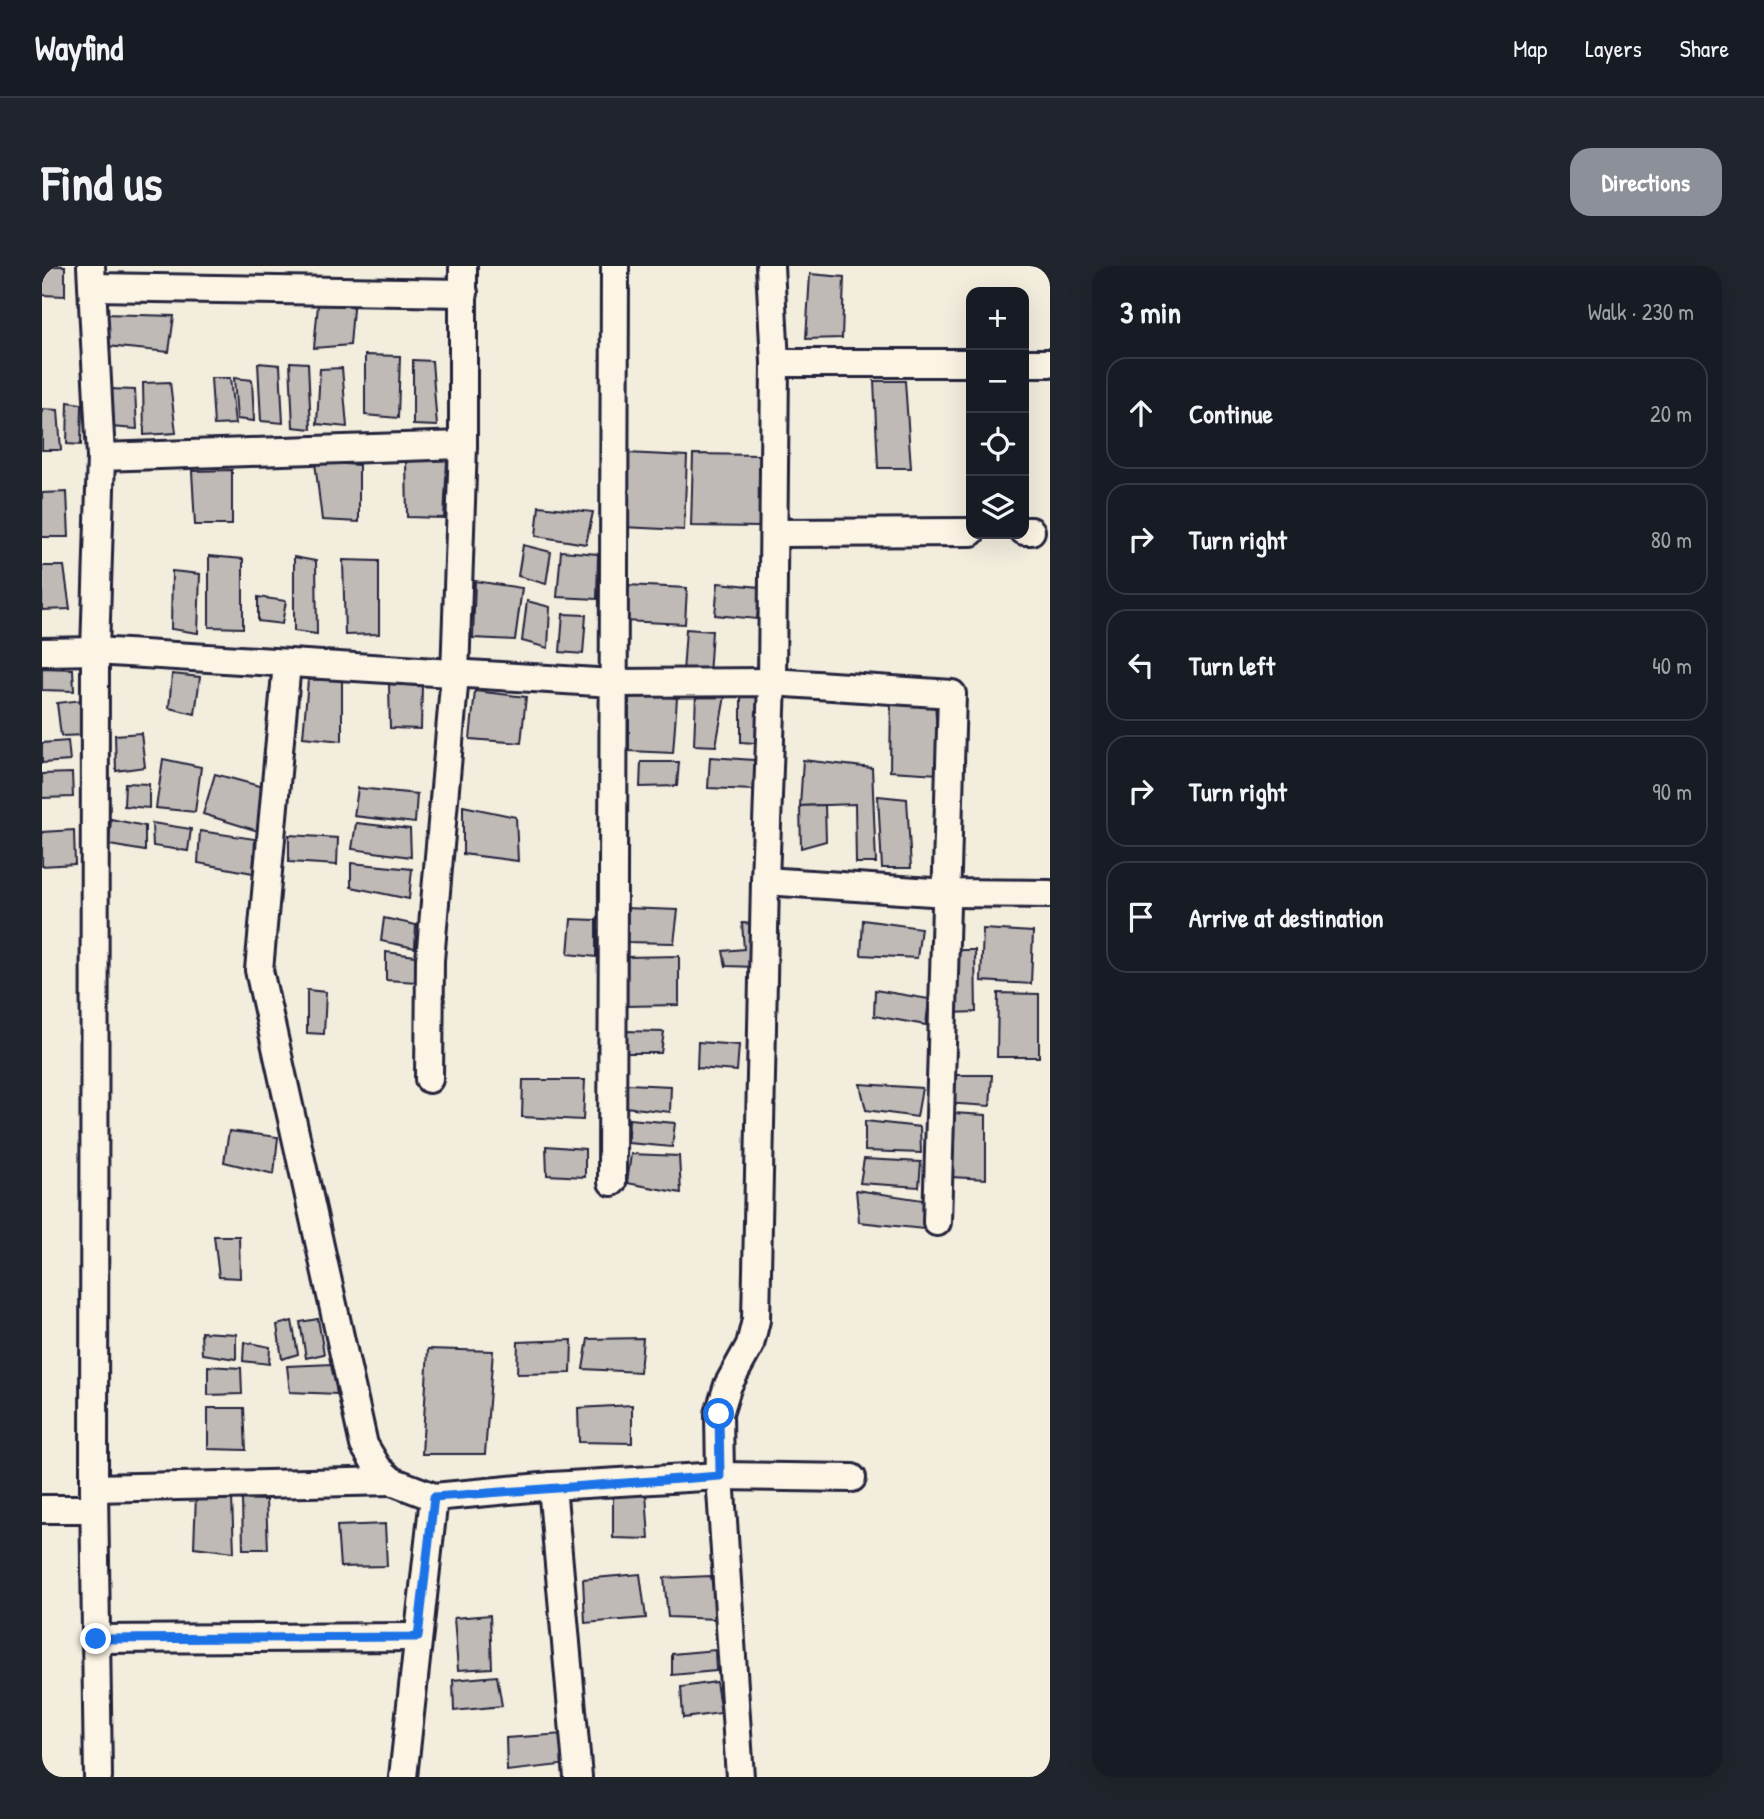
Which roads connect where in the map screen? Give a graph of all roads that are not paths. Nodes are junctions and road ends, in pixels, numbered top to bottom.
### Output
1 (463, 266) edge
2 (615, 266) edge
3 (770, 266) edge
4 (92, 276) edge
5 (464, 293) junction
6 (775, 363) junction
7 (966, 363) edge
8 (1029, 363) edge
9 (1050, 363) edge
10 (463, 445) junction
11 (101, 457) junction
12 (966, 531) edge
13 (774, 533) junction
14 (96, 651) junction
15 (42, 652) edge
16 (287, 663) junction
17 (455, 674) junction
18 (772, 682) junction
19 (613, 683) junction
20 (765, 881) junction
21 (947, 893) junction
22 (1050, 894) edge
23 (429, 1079) dead end
24 (612, 1182) dead end
25 (937, 1222) dead end
26 (720, 1476) junction
27 (852, 1478) dead end
28 (392, 1481) junction
29 (552, 1486) junction
30 (434, 1497) junction
31 (94, 1498) junction
32 (42, 1510) edge
33 (418, 1637) junction
34 (96, 1639) junction
35 (98, 1777) edge
36 (402, 1777) edge
37 (578, 1777) edge
38 (740, 1777) edge

1 - 5 street
2 - 19 street
3 - 6 street
4 - 5 street
4 - 11 street
5 - 10 street
6 - 7 street
6 - 13 street
8 - 9 street
10 - 11 street
10 - 17 street
11 - 14 street
12 - 13 street
13 - 18 street
14 - 15 street
14 - 16 street
14 - 31 street
16 - 17 street
16 - 28 street
17 - 19 street
17 - 23 street
18 - 19 street
18 - 20 street
18 - 21 street
19 - 24 street
20 - 21 street
20 - 26 street
21 - 22 street
21 - 25 street
26 - 27 street
26 - 29 street
26 - 38 street
28 - 30 street
28 - 31 street
29 - 30 street
29 - 37 street
30 - 33 street
31 - 32 street
31 - 34 street
33 - 34 street
33 - 36 street
34 - 35 street

